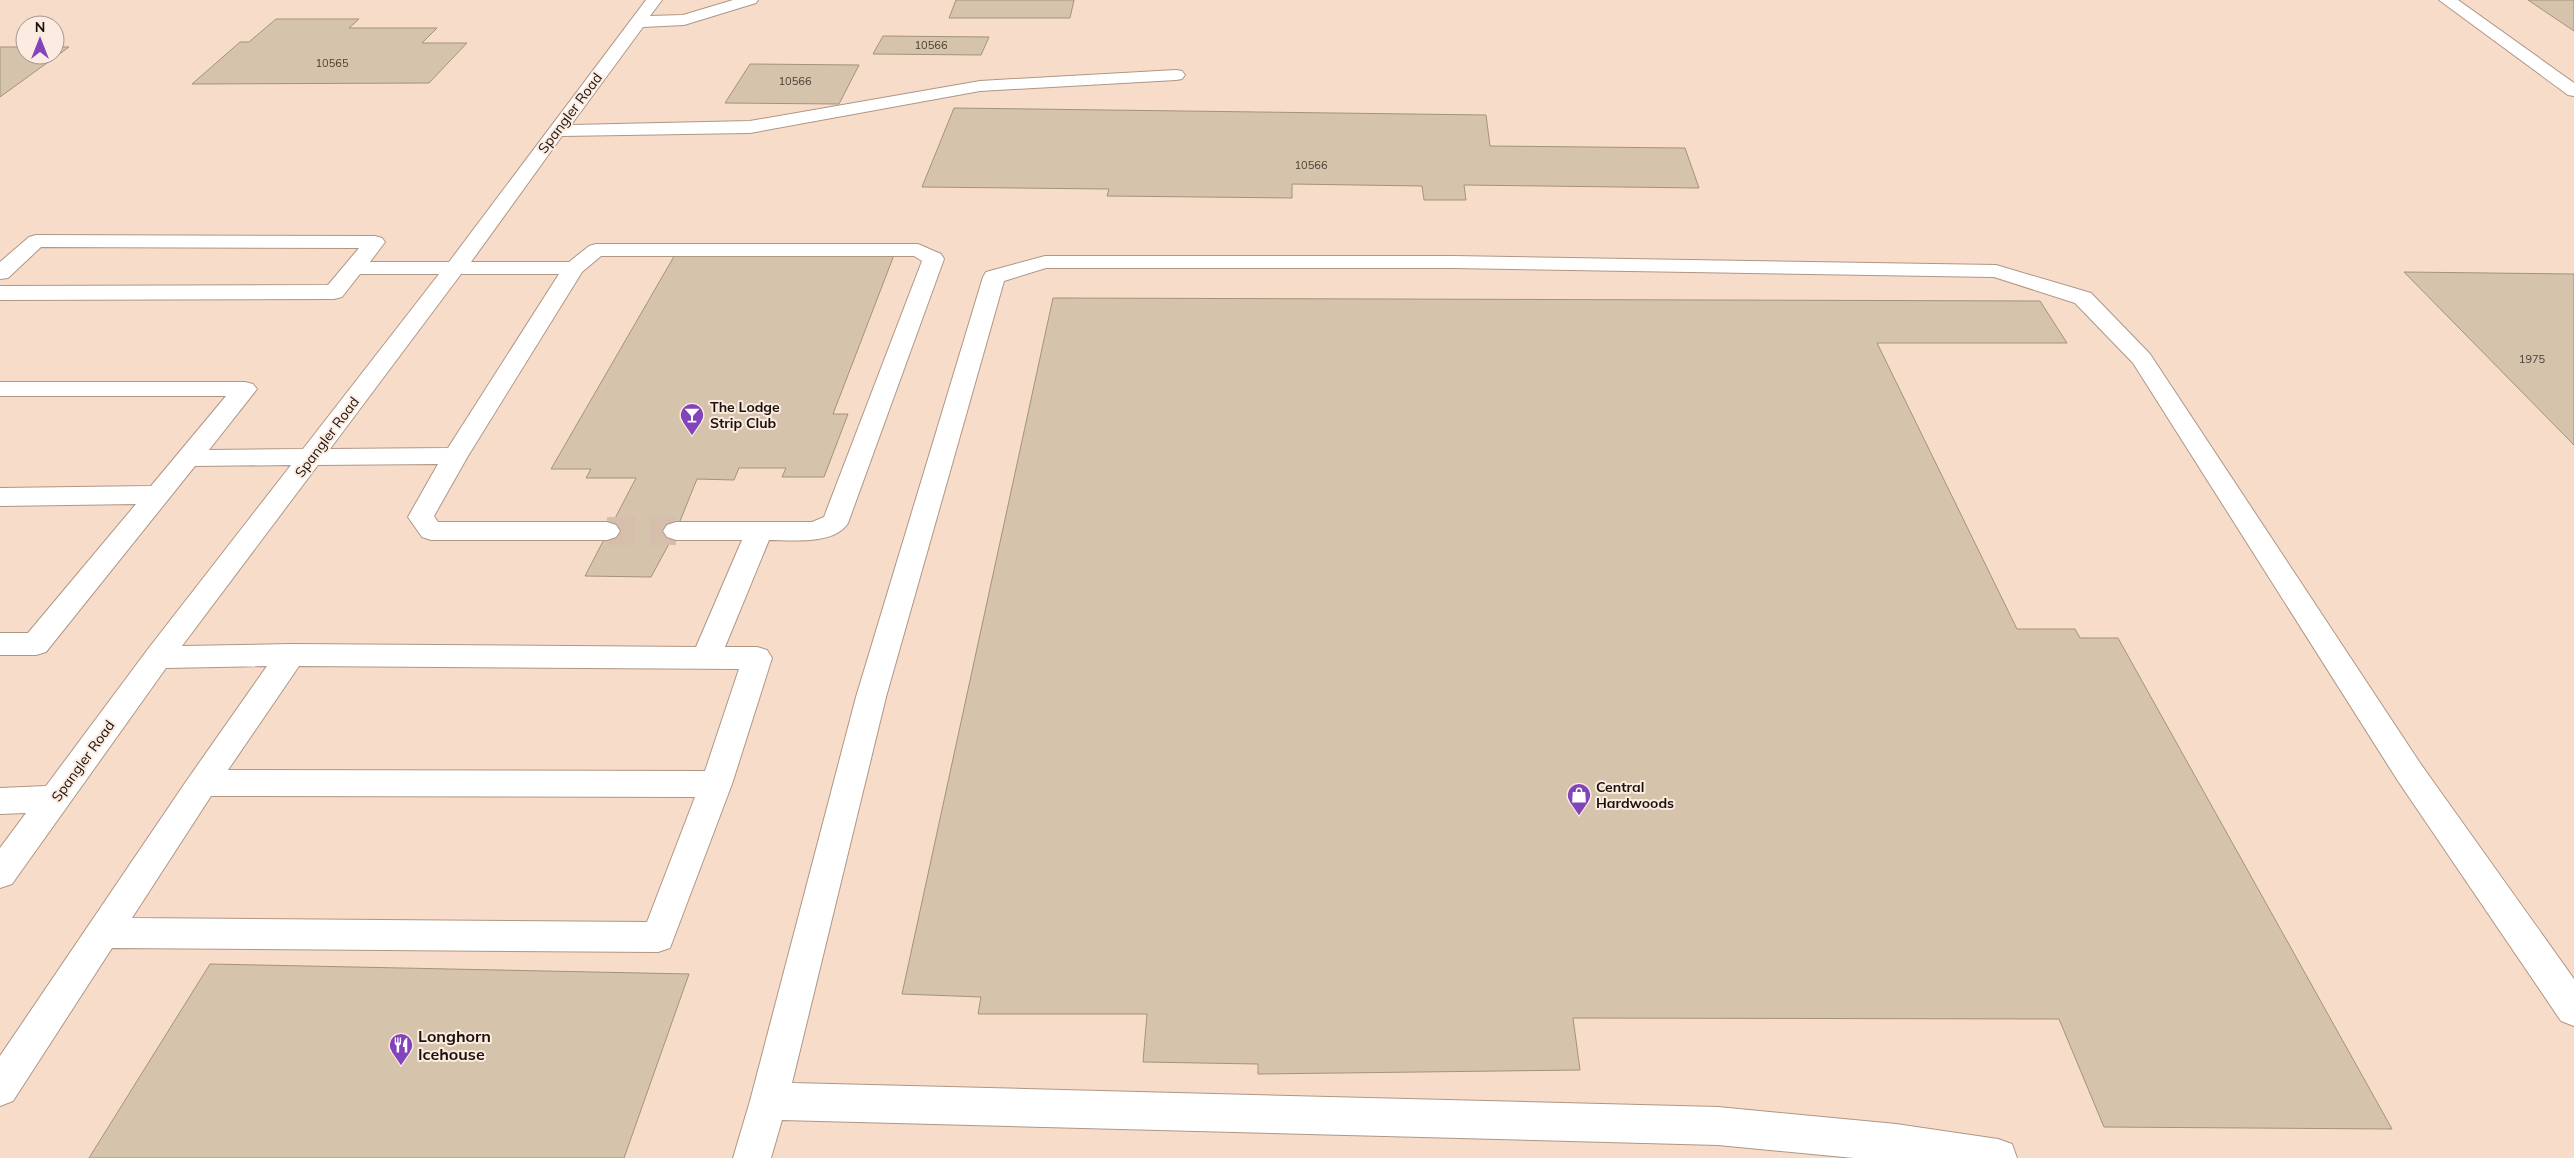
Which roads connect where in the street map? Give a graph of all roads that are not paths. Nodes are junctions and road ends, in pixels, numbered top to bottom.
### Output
1 (654, 0) edge
2 (750, 0) edge
3 (2447, 0) edge
4 (637, 22) junction
5 (1176, 76) dead end
6 (2574, 91) edge
7 (556, 131) junction
8 (456, 267) junction
9 (355, 268) junction
10 (574, 268) junction
11 (0, 273) edge
12 (0, 293) edge
13 (0, 389) edge
14 (454, 456) junction
15 (312, 457) junction
16 (190, 458) junction
17 (159, 495) junction
18 (0, 497) edge
19 (608, 531) tunnel mouth
20 (676, 531) tunnel mouth
21 (759, 531) junction
22 (0, 644) edge
23 (291, 655) junction
24 (158, 657) junction
25 (706, 657) junction
26 (203, 784) junction
27 (716, 784) junction
28 (56, 799) junction
29 (0, 801) edge
30 (0, 874) edge
31 (103, 933) junction
32 (2574, 1009) edge
33 (0, 1088) edge
34 (769, 1101) junction
35 (752, 1158) edge
36 (1998, 1158) edge

1 - 4 street, Spangler Road
2 - 4 street
3 - 6 street
4 - 7 street, Spangler Road
5 - 7 street
7 - 8 street, Spangler Road
8 - 9 street
8 - 10 street
8 - 15 street, Spangler Road
9 - 11 street
9 - 12 street
10 - 14 street
10 - 21 street
13 - 16 street
14 - 15 street
14 - 19 street
15 - 16 street
15 - 24 street, Spangler Road
16 - 17 street
17 - 18 street
17 - 22 street
20 - 21 street
21 - 25 street
23 - 24 street
23 - 25 street
23 - 26 street
24 - 28 street, Spangler Road
25 - 27 street
26 - 27 street
26 - 31 street
27 - 31 street
28 - 29 street
28 - 30 street, Spangler Road
31 - 33 street
32 - 34 street
34 - 35 street
34 - 36 street

